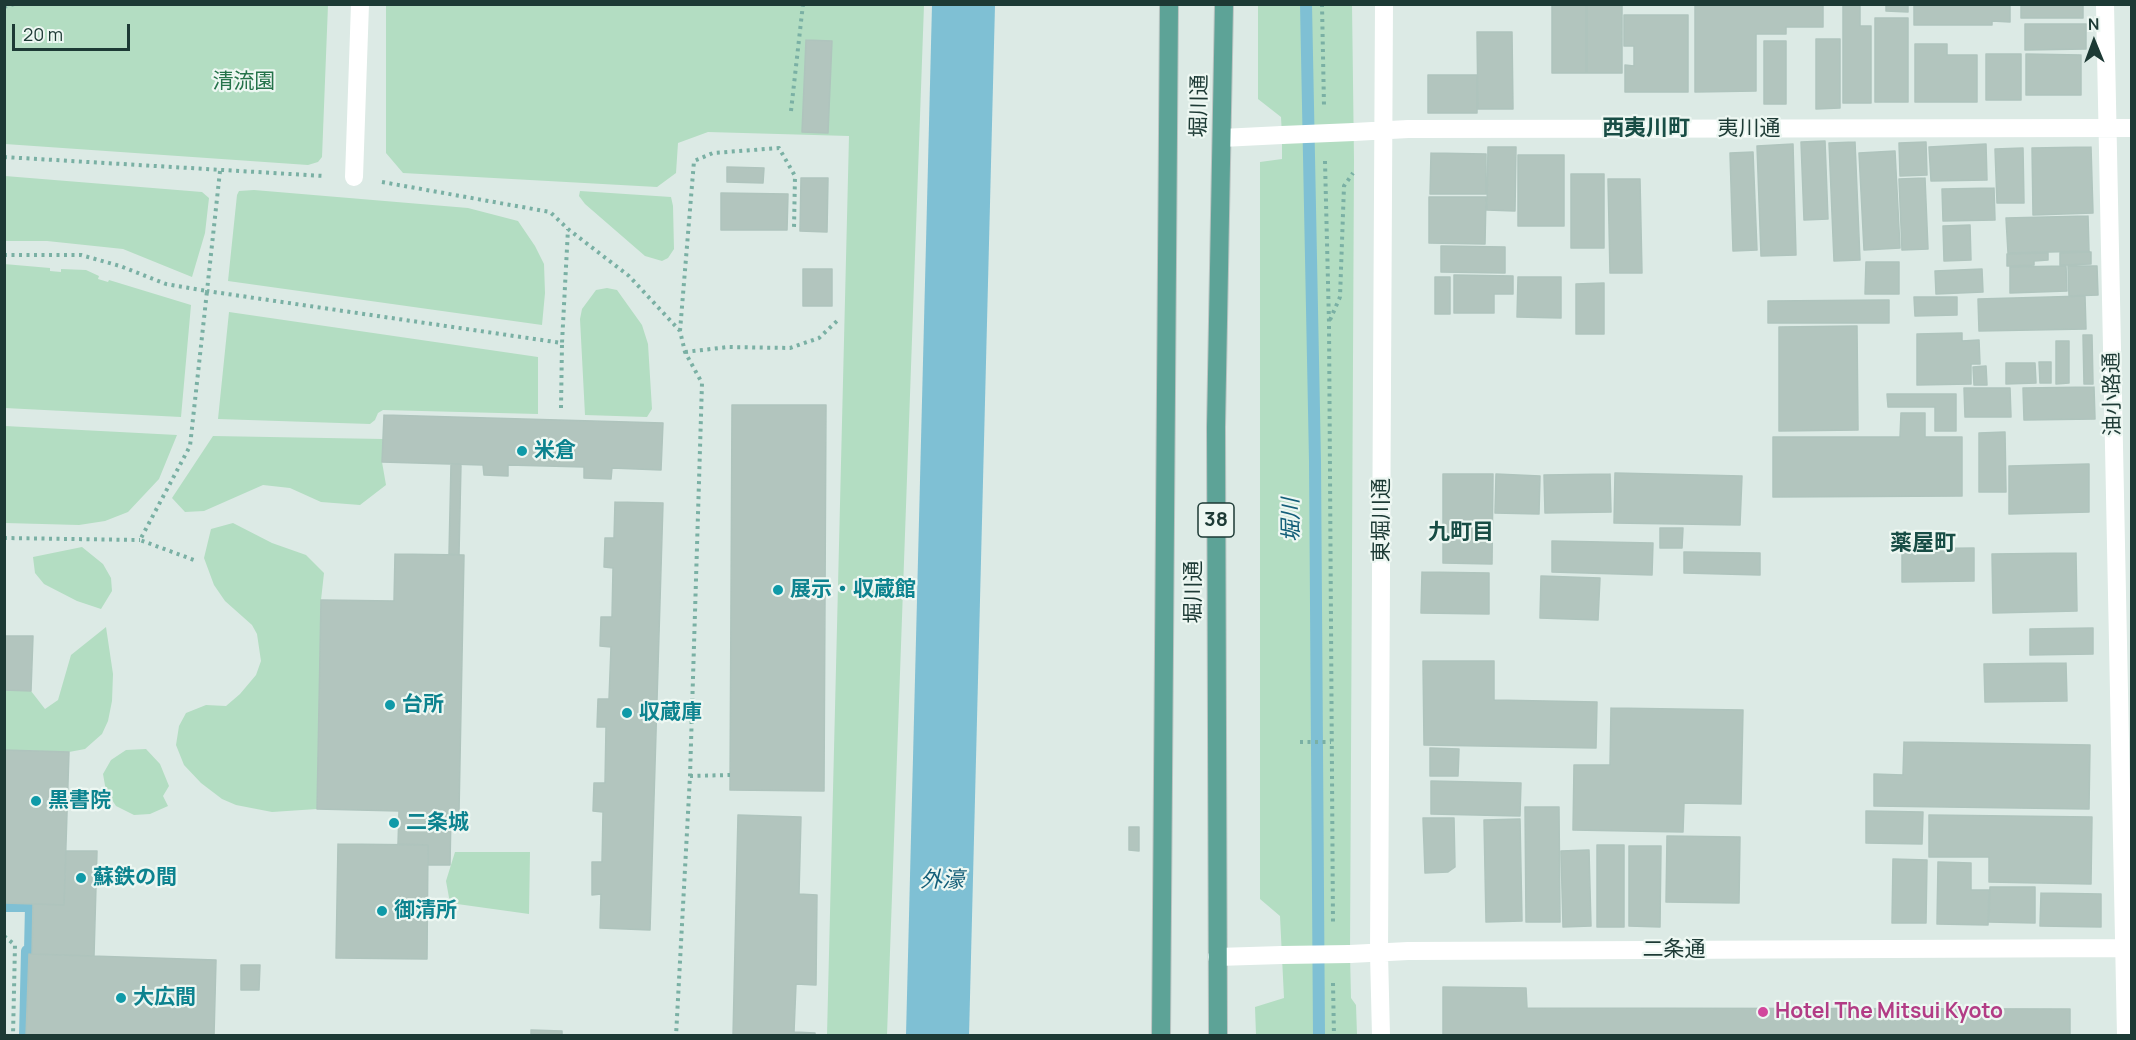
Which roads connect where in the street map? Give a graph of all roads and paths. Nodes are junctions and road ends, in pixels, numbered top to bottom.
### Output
1 (14, 4) edge
2 (360, 4) edge
3 (803, 4) edge
4 (1169, 4) edge
5 (1224, 4) edge
6 (1322, 4) edge
7 (1384, 4) edge
8 (2105, 4) edge
9 (4, 8) edge
10 (1324, 110) dead end
11 (791, 111) dead end
12 (2132, 128) edge
13 (2108, 129) junction
14 (1384, 131) junction
15 (1222, 138) junction
16 (4, 157) edge
17 (1325, 158) dead end
18 (220, 171) junction
19 (354, 177) junction
20 (1344, 186) dead end
21 (794, 228) dead end
22 (568, 229) junction
23 (4, 255) edge
24 (207, 291) junction
25 (837, 321) dead end
26 (1329, 323) junction
27 (680, 332) junction
28 (562, 343) junction
29 (685, 352) junction
30 (561, 408) dead end
31 (4, 538) edge
32 (140, 540) junction
33 (194, 560) dead end
34 (1300, 742) dead end
35 (1331, 742) junction
36 (730, 775) dead end
37 (690, 776) junction
38 (1333, 924) dead end
39 (4, 936) edge
40 (2128, 948) edge
41 (1379, 953) junction
42 (1217, 957) junction
43 (1334, 999) dead end
44 (13, 1035) edge
45 (676, 1035) edge
46 (1161, 1035) edge
47 (1218, 1035) edge
48 (1334, 1035) edge
49 (1381, 1035) edge
50 (2126, 1035) edge

1 - 9 path
2 - 19 street
3 - 11 path
4 - 46 main road, 堀川通
5 - 15 main road, 堀川通 / 38
6 - 10 path
7 - 14 street, 東堀川通
8 - 13 street, 油小路通
12 - 13 street, 夷川通
13 - 14 street, 夷川通
13 - 40 street, 油小路通
14 - 15 street, 夷川通, bridge
14 - 41 street, 東堀川通
15 - 42 main road, 堀川通 / 38
16 - 18 path
17 - 26 path
18 - 19 path
18 - 24 path
19 - 22 path
20 - 26 path
21 - 27 path
22 - 27 path
22 - 28 path
23 - 24 path
24 - 28 path
24 - 32 path
25 - 29 path
26 - 35 path
27 - 29 path
28 - 30 path
29 - 37 path
31 - 32 path
32 - 33 path
34 - 35 path
35 - 38 path
36 - 37 path
37 - 45 path
39 - 44 path
40 - 41 street, 二条通
40 - 50 street, 油小路通
41 - 42 street, 二条通, bridge
41 - 49 street, 東堀川通
42 - 47 main road, 堀川通 / 38
43 - 48 path

